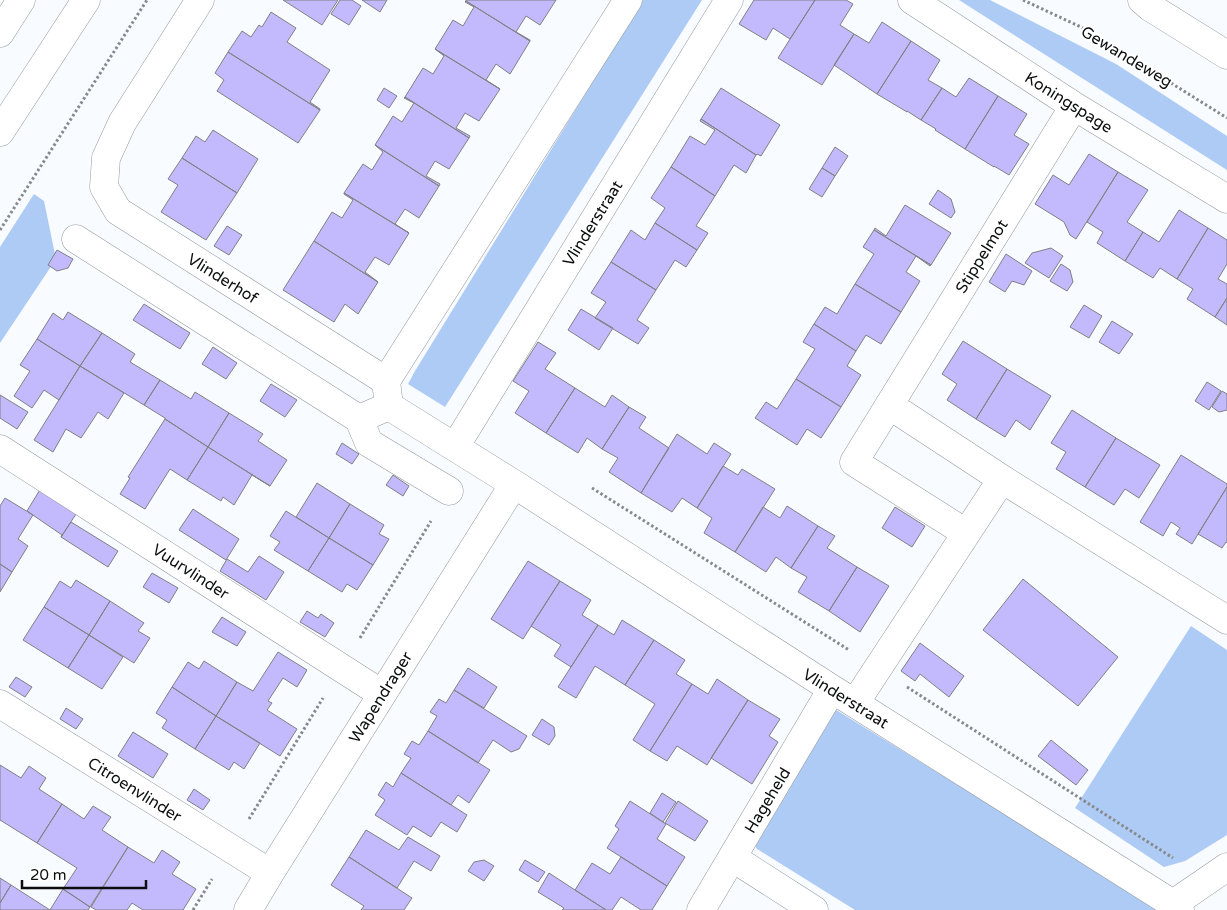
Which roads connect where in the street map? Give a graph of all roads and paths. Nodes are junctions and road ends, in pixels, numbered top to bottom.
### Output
1 (21, 0) edge
2 (86, 0) edge
3 (147, 0) edge
4 (200, 0) edge
5 (628, 0) edge
6 (729, 0) edge
7 (912, 0) edge
8 (1023, 0) edge
9 (1141, 2) edge
10 (0, 33) edge
11 (1227, 55) edge
12 (1074, 106) junction
13 (1227, 118) edge
14 (0, 132) edge
15 (1227, 200) edge
16 (0, 230) edge
17 (76, 239) dead end
18 (387, 394) junction
19 (889, 405) junction
20 (359, 419) junction
21 (455, 447) junction
22 (0, 449) edge
23 (1002, 479) junction
24 (514, 484) junction
25 (449, 491) dead end
26 (966, 532) junction
27 (1227, 620) edge
28 (382, 694) junction
29 (844, 696) junction
30 (0, 704) edge
31 (732, 858) junction
32 (1227, 867) edge
33 (270, 873) junction
34 (1176, 907) edge
35 (248, 910) edge
36 (701, 910) edge
37 (814, 910) edge

1 - 10 street
2 - 14 street
3 - 16 path
4 - 18 street, Vlinderhof
5 - 18 street
6 - 21 street, Vlinderstraat
7 - 12 street, Koningspage
8 - 13 path, Gewandeweg
9 - 11 street
12 - 15 street, Koningspage
12 - 19 street, Stippelmot
17 - 20 street
18 - 20 street
18 - 21 street, Vlinderhof
19 - 23 street
19 - 26 street, Stippelmot
20 - 25 street
21 - 24 street, Vlinderhof
22 - 28 street, Vuurvlinder
23 - 26 street
23 - 27 street
24 - 28 street, Wapendrager
24 - 29 street, Vlinderstraat
26 - 29 street
28 - 33 street, Wapendrager
29 - 31 street, Hageheld
29 - 34 street, Vlinderstraat
30 - 33 street, Citroenvlinder
31 - 36 street, Hageheld
31 - 37 street
32 - 34 street
33 - 35 street, Wapendrager

